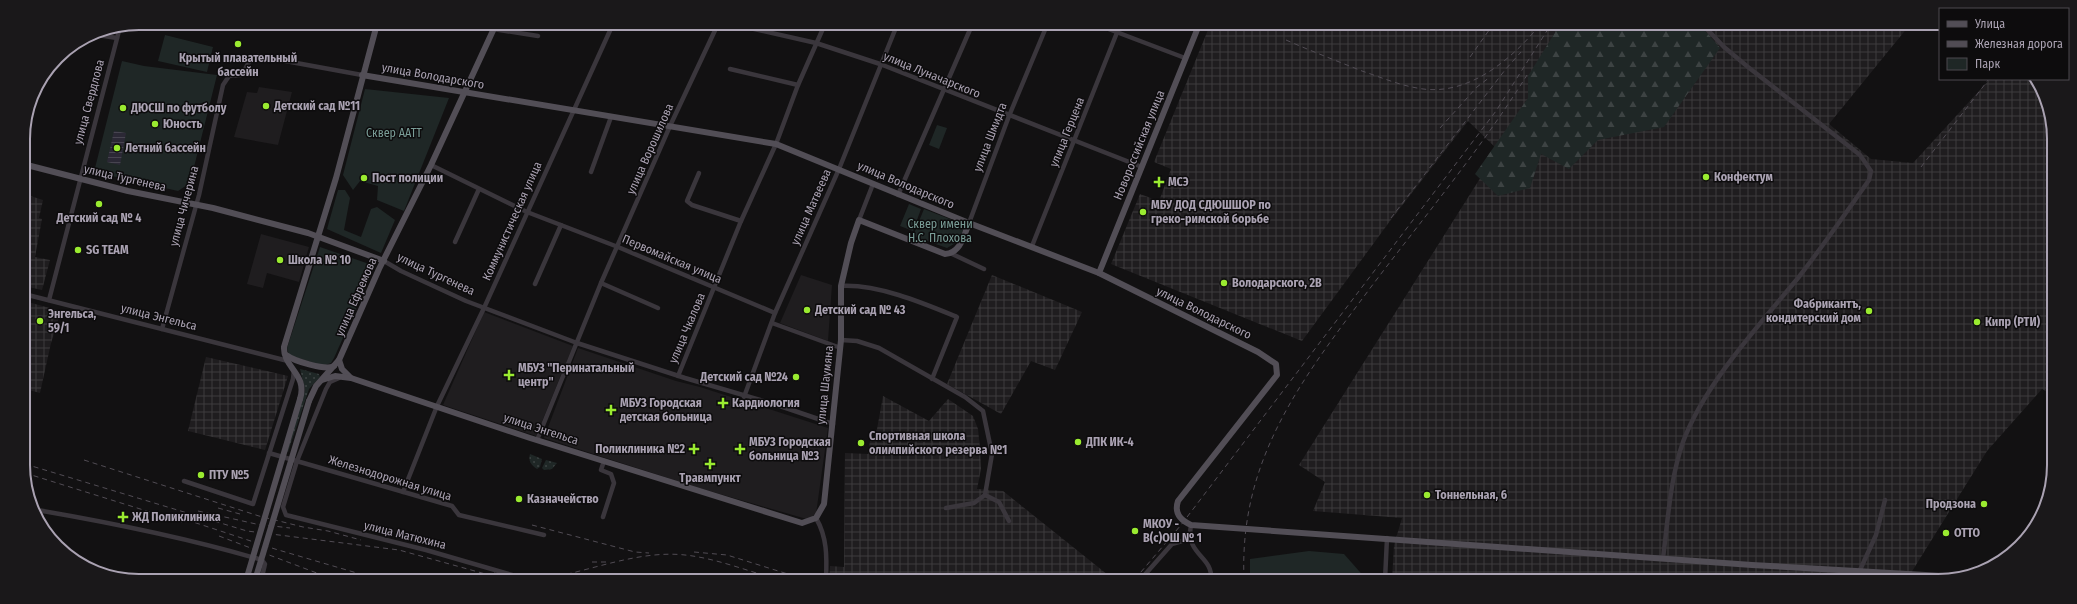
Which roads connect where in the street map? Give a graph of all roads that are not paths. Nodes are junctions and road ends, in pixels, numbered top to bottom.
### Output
1 (375, 30) edge
2 (492, 30) edge
3 (512, 30) edge
4 (610, 30) edge
5 (714, 30) edge
6 (759, 30) edge
7 (821, 30) edge
8 (895, 30) edge
9 (970, 30) edge
10 (1044, 30) edge
11 (1112, 30) edge
12 (1197, 30) edge
13 (1708, 30) edge
14 (119, 32) edge
15 (1117, 32) junction
16 (104, 36) edge
17 (538, 36) dead end
18 (117, 38) junction
19 (816, 43) junction
20 (252, 57) joint
21 (1185, 58) junction
22 (880, 64) junction
23 (730, 69) dead end
24 (362, 75) junction
25 (798, 85) junction
26 (944, 91) junction
27 (465, 92) junction
28 (573, 110) junction
29 (1009, 116) junction
30 (611, 117) junction
31 (670, 126) junction
32 (1074, 140) junction
33 (776, 144) junction
34 (431, 165) junction
35 (30, 166) edge
36 (1142, 167) junction
37 (839, 169) junction
38 (591, 172) dead end
39 (699, 172) dead end
40 (79, 178) junction
41 (873, 184) junction
42 (479, 188) junction
43 (898, 195) junction
44 (196, 205) junction
45 (527, 212) junction
46 (859, 220) junction
47 (741, 221) junction
48 (969, 223) junction
49 (561, 225) junction
50 (318, 236) junction
51 (455, 242) dead end
52 (618, 246) junction
53 (1032, 246) junction
54 (950, 253) junction
55 (384, 261) junction
56 (984, 269) dead end
57 (1099, 273) junction
58 (601, 283) junction
59 (535, 284) dead end
60 (841, 286) junction
61 (715, 288) junction
62 (30, 295) edge
63 (49, 300) junction
64 (484, 308) junction
65 (658, 308) dead end
66 (775, 313) junction
67 (772, 323) junction
68 (162, 329) junction
69 (841, 340) junction
70 (577, 343) junction
71 (838, 348) dead end
72 (284, 349) junction
73 (274, 356) junction
74 (339, 361) junction
75 (290, 364) junction
76 (678, 376) junction
77 (351, 378) junction
78 (932, 379) junction
79 (322, 380) junction
80 (288, 391) junction
81 (744, 397) junction
82 (437, 406) junction
83 (833, 424) junction
84 (537, 440) junction
85 (269, 453) junction
86 (297, 460) junction
87 (604, 461) junction
88 (184, 481) dead end
89 (403, 492) junction
90 (985, 495) junction
91 (1885, 500) dead end
92 (946, 508) dead end
93 (40, 510) edge
94 (603, 517) dead end
95 (816, 518) junction
96 (1009, 521) dead end
97 (1191, 525) junction
98 (544, 535) dead end
99 (1387, 538) junction
100 (1189, 539) junction
101 (1663, 558) junction
102 (1860, 570) junction
103 (248, 574) edge
104 (257, 574) edge
105 (263, 574) edge
106 (509, 574) edge
107 (826, 574) edge
108 (1145, 574) edge
109 (1210, 574) edge
110 (1385, 574) edge
111 (1917, 574) edge

1 - 24 main road
2 - 27 main road, улица Ефремова
3 - 17 street, улица Ефремова
4 - 28 street, Коммунистическая улица
5 - 31 street, улица Ворошилова
6 - 19 street, улица Луначарского
7 - 19 street, улица Чкалова
8 - 22 street, улица Матвеева
9 - 26 street
10 - 29 street, улица Шмидта
11 - 15 street
12 - 21 main road, Новороссийская улица
13 - 101 street
14 - 18 street, улица Свердлова
15 - 21 street
15 - 32 street, улица Герцена
16 - 18 street
18 - 40 street, улица Свердлова
19 - 22 street, улица Луначарского
19 - 25 street, улица Чкалова
20 - 24 street, улица Володарского
20 - 44 street, улица Чичерина
21 - 36 main road, Новороссийская улица
22 - 26 street, улица Луначарского
22 - 37 street, улица Матвеева
23 - 25 street
24 - 27 main road, улица Володарского
24 - 50 main road
25 - 33 street, улица Чкалова
26 - 29 street, улица Луначарского
26 - 43 street
27 - 28 main road, улица Володарского
27 - 34 main road, улица Ефремова
28 - 30 main road, улица Володарского
28 - 45 street, Коммунистическая улица
29 - 32 street, улица Луначарского
29 - 48 street, улица Шмидта
30 - 31 main road, улица Володарского
30 - 38 street
31 - 33 main road, улица Володарского
31 - 52 street, улица Ворошилова
32 - 36 street, улица Луначарского
32 - 53 street, улица Герцена
33 - 37 main road, улица Володарского
33 - 47 street, улица Чкалова
34 - 42 street, Первомайская улица
34 - 55 main road, улица Ефремова
35 - 40 main road, улица Тургенева
36 - 57 main road, Новороссийская улица
37 - 41 main road, улица Володарского
37 - 66 street, улица Матвеева
39 - 47 street
40 - 44 main road, улица Тургенева
40 - 63 street, улица Свердлова
41 - 43 main road, улица Володарского
41 - 46 street, улица Шаумяна
42 - 45 street, Первомайская улица
42 - 51 street
43 - 48 main road, улица Володарского
44 - 50 main road, улица Тургенева
44 - 68 street, улица Чичерина
45 - 49 street, Первомайская улица
45 - 64 street, Коммунистическая улица
46 - 54 main road
46 - 60 main road, улица Шаумяна
47 - 61 street, улица Чкалова
48 - 53 main road, улица Володарского
48 - 54 main road, улица Шмидта
49 - 52 street, Первомайская улица
49 - 59 street
50 - 55 main road, улица Тургенева
50 - 72 main road
52 - 58 street, улица Ворошилова
52 - 61 street, Первомайская улица
53 - 57 main road, улица Володарского
54 - 56 street
55 - 64 street, улица Тургенева
55 - 74 main road, улица Ефремова
57 - 97 main road, улица Володарского
58 - 65 street
58 - 70 street, улица Ворошилова
60 - 69 main road, улица Шаумяна
60 - 78 street
61 - 66 street, Первомайская улица
61 - 76 street, улица Чкалова
62 - 63 street, улица Энгельса
63 - 68 street, улица Энгельса
64 - 70 street, улица Тургенева
64 - 82 street, Коммунистическая улица
66 - 67 street, улица Матвеева
67 - 71 street
67 - 81 street, улица Матвеева
68 - 73 street, улица Энгельса
69 - 78 street
69 - 83 main road, улица Шаумяна
70 - 76 street, улица Тургенева
70 - 84 street, улица Ворошилова
72 - 73 street
72 - 74 main road
72 - 75 main road
73 - 75 street, улица Энгельса
73 - 80 street
74 - 77 main road
74 - 79 main road, улица Ефремова
75 - 80 street
75 - 103 main road, bridge
76 - 81 street, улица Тургенева
77 - 79 main road, улица Энгельса
77 - 82 main road, улица Энгельса
77 - 86 street
78 - 90 street
79 - 104 main road, улица Ефремова, bridge
80 - 85 street
81 - 83 street, улица Тургенева
82 - 84 main road, улица Энгельса
82 - 89 street, Коммунистическая улица
83 - 95 main road, улица Шаумяна
84 - 87 main road, улица Энгельса
85 - 86 street, Железнодорожная улица
85 - 88 street
86 - 89 street, Железнодорожная улица
86 - 106 street, улица Матюхина
87 - 94 street
87 - 95 main road, улица Энгельса
89 - 98 street, Железнодорожная улица
90 - 92 street
90 - 96 street
91 - 102 street
93 - 105 street
95 - 107 street
97 - 99 main road
97 - 100 street
99 - 101 main road
99 - 110 street
100 - 108 street
100 - 109 street
101 - 102 main road
102 - 111 main road

